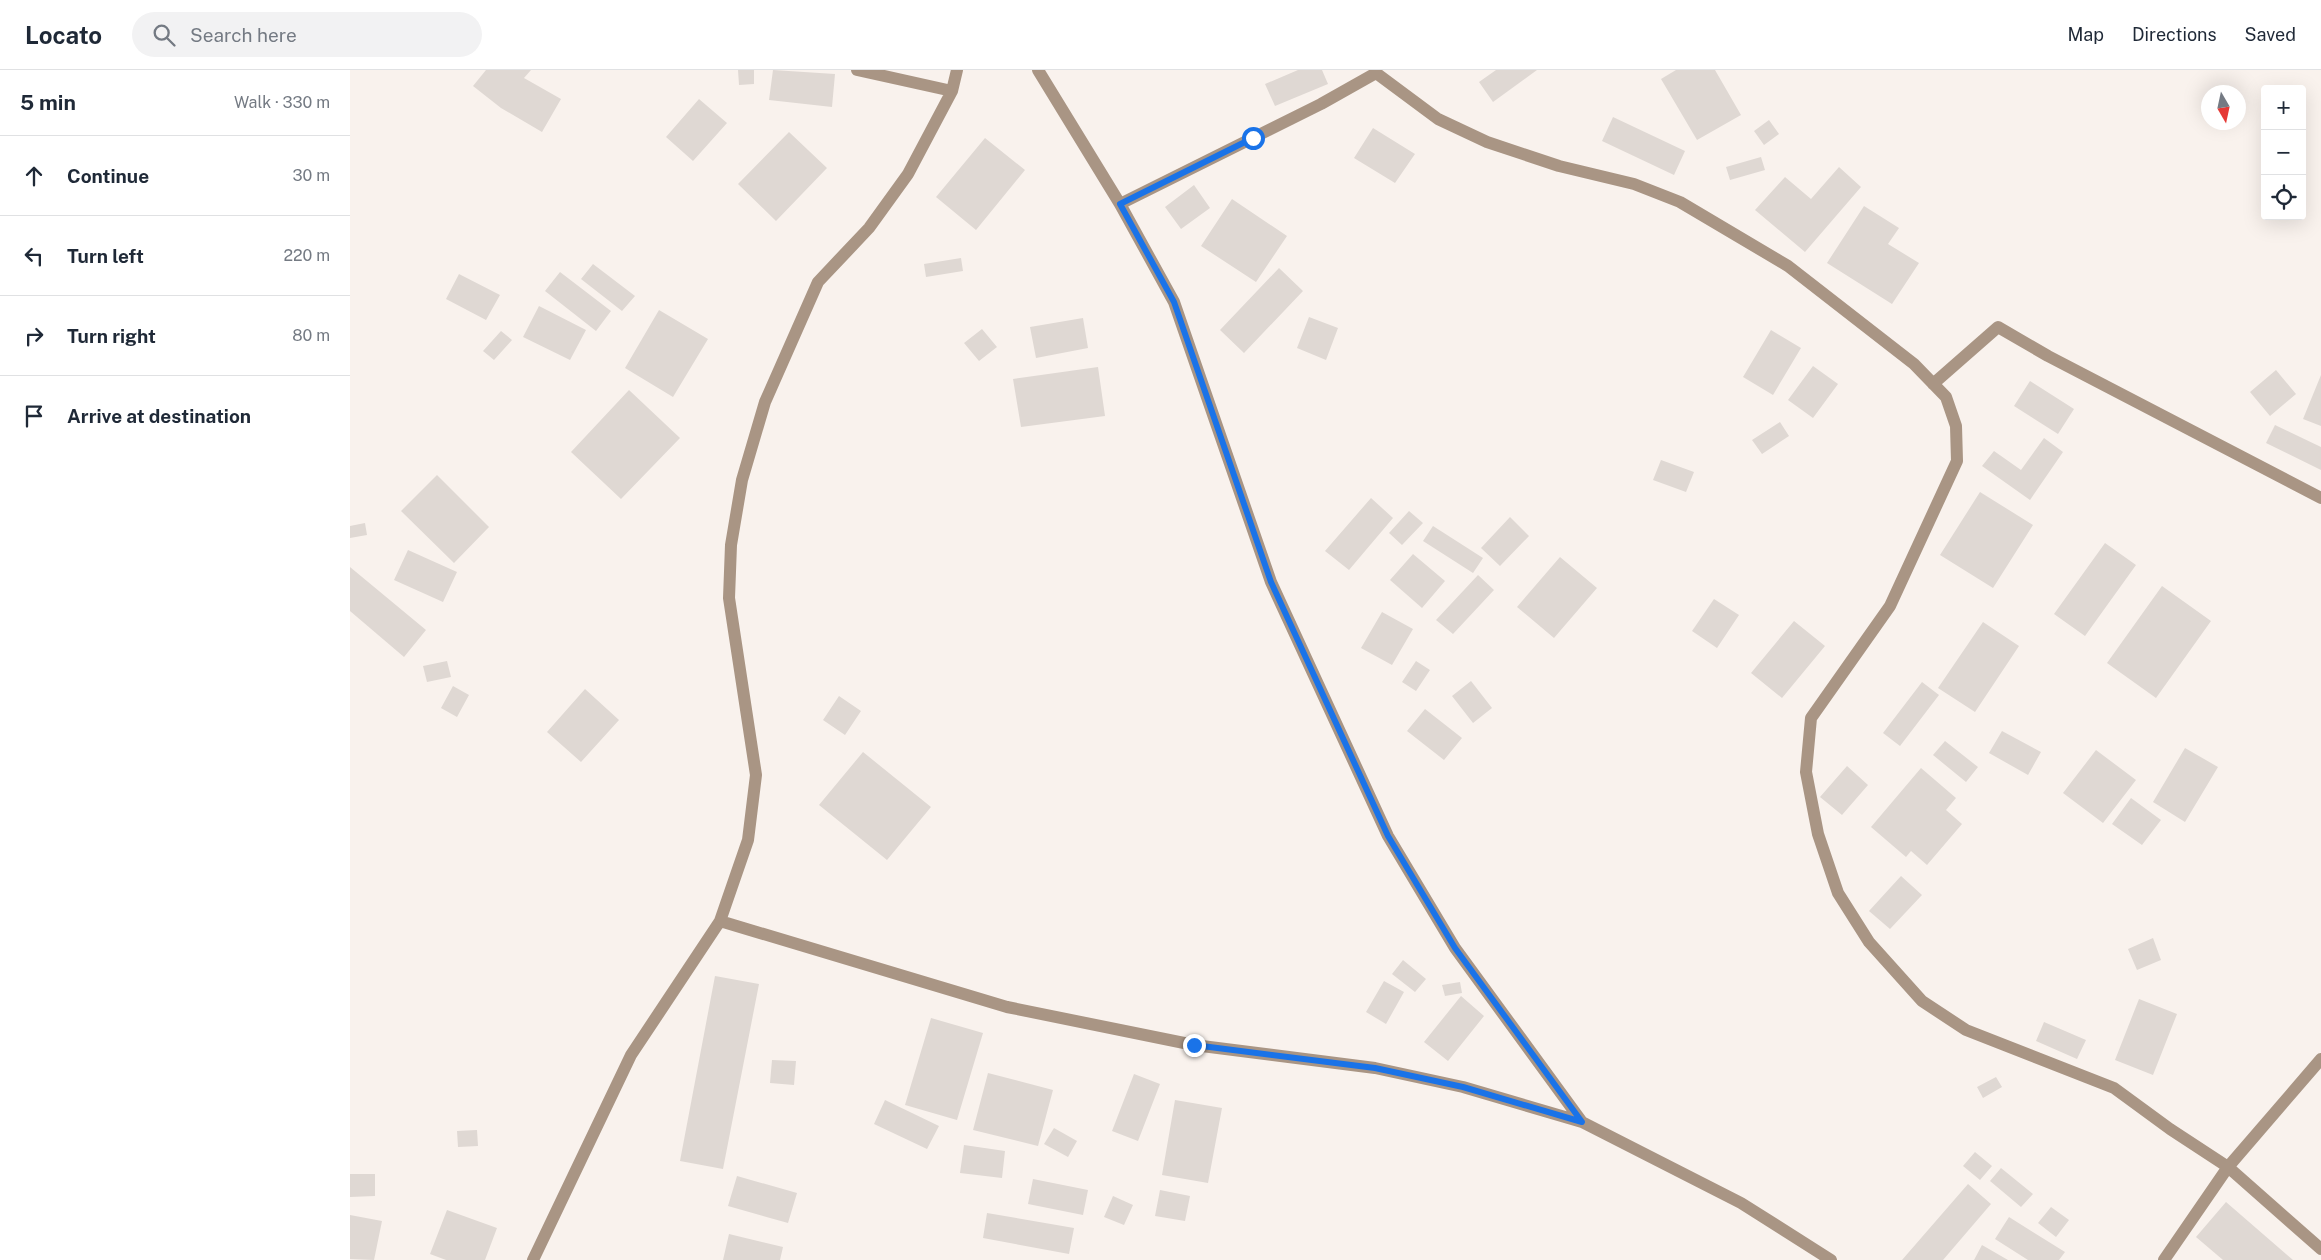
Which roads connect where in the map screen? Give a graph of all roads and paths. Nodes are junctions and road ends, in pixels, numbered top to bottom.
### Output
1 (857, 70) edge
2 (957, 70) edge
3 (1038, 70) edge
4 (1378, 71) edge
5 (952, 90) junction
6 (1120, 204) junction
7 (1933, 384) junction
8 (2321, 498) edge
9 (720, 921) junction
10 (2321, 1059) edge
11 (1582, 1122) junction
12 (2228, 1167) junction
13 (2321, 1249) edge
14 (533, 1260) edge
15 (1831, 1260) edge
16 (2164, 1260) edge

1 - 5 street
2 - 5 street
3 - 6 street
4 - 6 street
4 - 7 street
5 - 9 street
6 - 11 street
7 - 8 street
7 - 12 street
9 - 11 street
9 - 14 street
10 - 12 street
11 - 15 street
12 - 13 street
12 - 16 street

